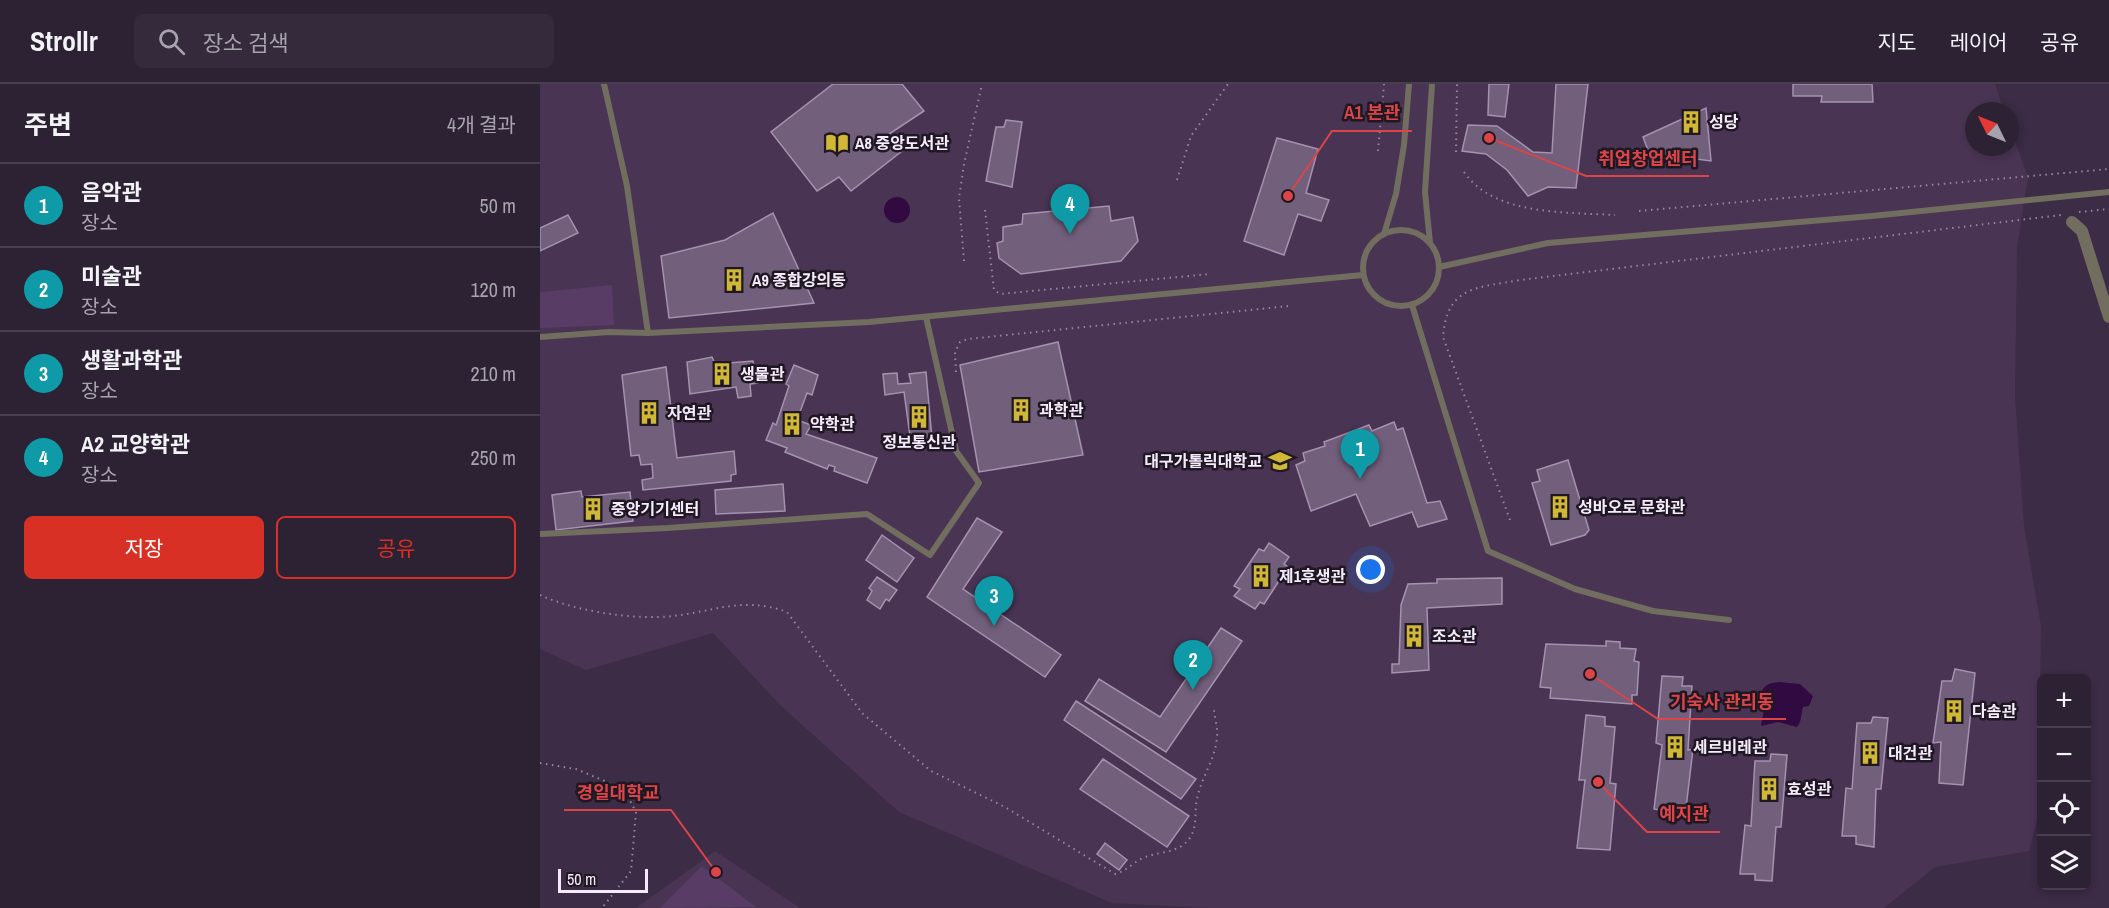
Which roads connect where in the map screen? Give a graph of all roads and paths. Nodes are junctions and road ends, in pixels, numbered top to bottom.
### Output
1 (604, 84) edge
2 (982, 84) edge
3 (1228, 84) edge
4 (1384, 84) edge
5 (1409, 84) edge
6 (1432, 84) edge
7 (1457, 84) edge
8 (1378, 151) dead end
9 (1456, 152) dead end
10 (2109, 169) edge
11 (1464, 172) dead end
12 (1177, 180) dead end
13 (2109, 192) edge
14 (2109, 209) edge
15 (985, 210) dead end
16 (1639, 211) dead end
17 (1615, 215) dead end
18 (2069, 217) junction
19 (1384, 234) junction
20 (1430, 243) junction
21 (964, 261) dead end
22 (1439, 267) junction
23 (1210, 274) dead end
24 (1363, 275) junction
25 (1412, 305) junction
26 (1289, 306) dead end
27 (926, 317) junction
28 (2109, 317) edge
29 (648, 333) junction
30 (540, 337) edge
31 (956, 372) dead end
32 (1510, 520) dead end
33 (540, 534) edge
34 (540, 595) edge
35 (1730, 620) dead end
36 (1214, 710) dead end
37 (540, 763) edge
38 (602, 908) edge

1 - 29 lane
2 - 21 path
3 - 12 path
4 - 8 path
5 - 19 lane
6 - 20 lane
7 - 9 path
10 - 16 path
11 - 17 path
13 - 22 lane
14 - 18 path
15 - 23 path
18 - 28 street
18 - 32 path
19 - 20 lane
19 - 24 lane
20 - 22 lane
22 - 25 lane
24 - 25 lane
24 - 27 lane
25 - 35 lane
26 - 31 path
27 - 29 lane
27 - 33 lane
29 - 30 lane
34 - 36 path
37 - 38 path

